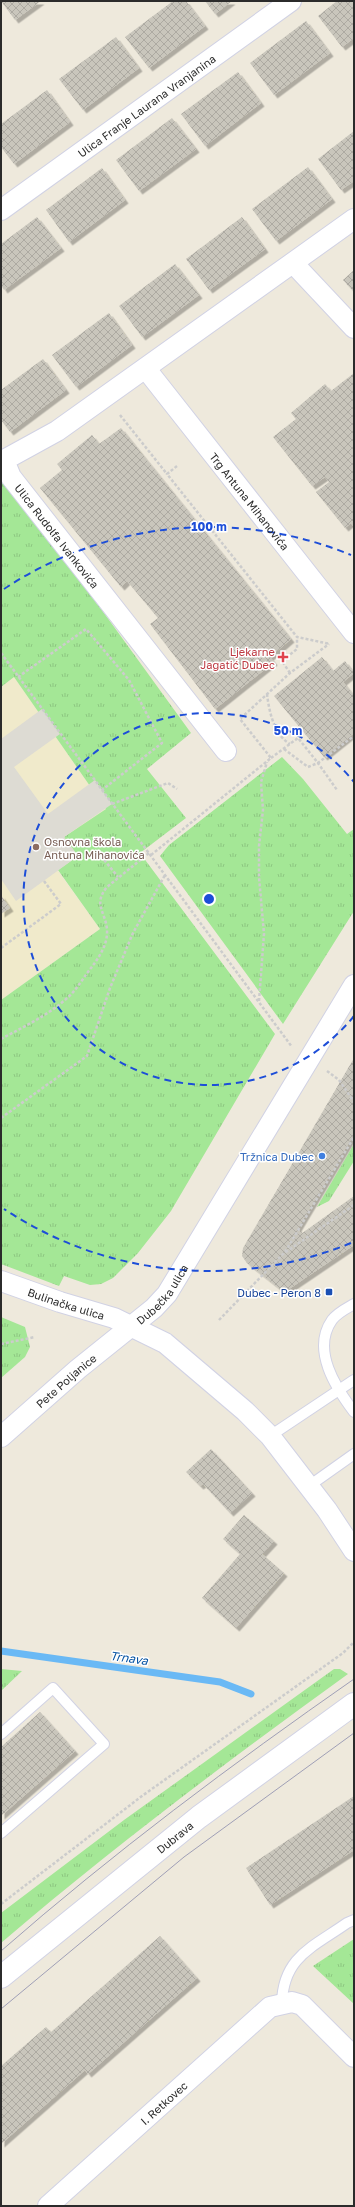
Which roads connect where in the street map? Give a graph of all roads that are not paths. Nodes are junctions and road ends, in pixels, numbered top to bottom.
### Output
1 (291, 1) edge
2 (1, 210) edge
3 (354, 220) edge
4 (293, 263) junction
5 (354, 328) edge
6 (146, 369) junction
7 (354, 633) edge
8 (226, 751) dead end
9 (354, 985) edge
10 (1, 1281) edge
11 (354, 1304) edge
12 (132, 1326) junction
13 (354, 1380) edge
14 (338, 1390) junction
15 (354, 1412) edge
16 (270, 1436) junction
17 (1, 1437) edge
18 (354, 1454) edge
19 (309, 1486) junction
20 (354, 1550) edge
21 (354, 1704) edge
22 (1, 1734) edge
23 (1, 1834) edge
24 (354, 1920) edge
25 (1, 1977) edge
26 (282, 2003) junction
27 (354, 2057) edge
28 (48, 2206) edge

1 - 2 street, Ulica Franje Laurana Vranjanina
3 - 4 street, Ulica Rudolfa Ivankovića
4 - 5 street
4 - 6 street, Ulica Rudolfa Ivankovića
6 - 7 street, Trg Antuna Mihanovića
6 - 8 street, Ulica Rudolfa Ivankovića
9 - 12 street, Dubečka ulica
10 - 12 street, Bulinačka ulica
11 - 14 lane
12 - 16 street, Dubečka ulica
12 - 17 street, Pete Poljanice
13 - 14 lane
14 - 15 lane
14 - 16 lane
16 - 19 street, Dubečka ulica
18 - 19 lane
19 - 20 street, Dubečka ulica
21 - 25 main road, Dubrava
22 - 23 lane
24 - 26 lane
26 - 27 street
26 - 28 street, I. Retkovec

